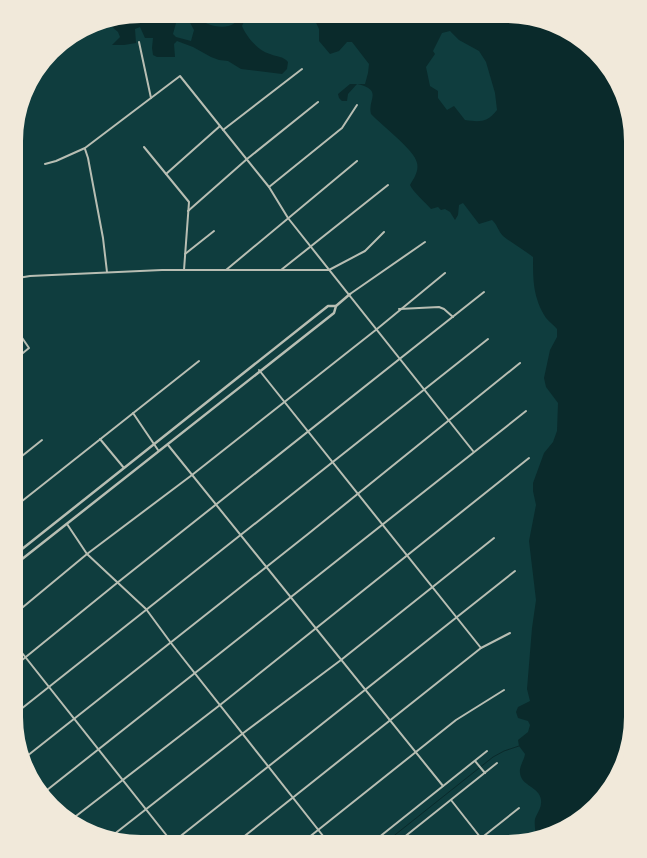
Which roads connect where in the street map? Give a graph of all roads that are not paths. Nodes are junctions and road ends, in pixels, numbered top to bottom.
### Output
1 (139, 42) dead end
2 (302, 69) dead end
3 (151, 98) junction
4 (318, 102) dead end
5 (357, 105) dead end
6 (220, 126) junction
7 (223, 130) junction
8 (144, 147) dead end
9 (85, 148) junction
10 (247, 159) junction
11 (357, 161) dead end
12 (45, 164) dead end
13 (166, 174) junction
14 (388, 185) dead end
15 (269, 187) junction
16 (188, 211) junction
17 (288, 218) junction
18 (214, 231) dead end
19 (384, 232) dead end
20 (425, 242) dead end
21 (311, 246) junction
22 (185, 254) junction
23 (184, 270) junction
24 (226, 270) junction
25 (281, 270) junction
26 (329, 270) junction
27 (106, 272) junction
28 (445, 273) dead end
29 (20, 277) edge
30 (484, 292) dead end
31 (350, 294) junction
32 (336, 306) junction
33 (399, 310) junction
34 (453, 317) junction
35 (377, 329) junction
36 (20, 335) edge
37 (488, 339) dead end
38 (20, 355) edge
39 (400, 359) junction
40 (199, 361) dead end
41 (520, 363) dead end
42 (259, 370) junction
43 (424, 389) junction
44 (284, 401) junction
45 (526, 411) dead end
46 (132, 413) junction
47 (449, 420) junction
48 (309, 432) junction
49 (100, 439) junction
50 (42, 440) dead end
51 (153, 444) junction
52 (168, 445) junction
53 (160, 451) junction
54 (473, 451) junction
55 (20, 458) edge
56 (529, 458) dead end
57 (333, 462) junction
58 (125, 468) junction
59 (192, 475) junction
60 (358, 494) junction
61 (20, 503) edge
62 (216, 505) junction
63 (68, 524) junction
64 (382, 524) junction
65 (241, 535) junction
66 (494, 538) dead end
67 (20, 551) edge
68 (86, 554) junction
69 (407, 555) junction
70 (20, 561) edge
71 (266, 566) junction
72 (515, 571) dead end
73 (117, 583) junction
74 (431, 586) junction
75 (290, 596) junction
76 (146, 609) junction
77 (20, 610) edge
78 (456, 618) junction
79 (315, 628) junction
80 (510, 633) dead end
81 (171, 643) junction
82 (481, 648) junction
83 (20, 650) edge
84 (26, 658) junction
85 (341, 660) junction
86 (20, 662) edge
87 (194, 673) junction
88 (49, 687) junction
89 (366, 690) junction
90 (504, 690) dead end
91 (220, 705) junction
92 (20, 710) edge
93 (74, 719) junction
94 (390, 720) junction
95 (242, 734) junction
96 (99, 750) junction
97 (415, 751) junction
98 (487, 752) dead end
99 (27, 756) edge
100 (475, 761) junction
101 (497, 763) dead end
102 (268, 767) junction
103 (485, 773) junction
104 (123, 780) junction
105 (443, 786) junction
106 (46, 791) edge
107 (293, 798) junction
108 (451, 800) junction
109 (519, 808) dead end
110 (146, 809) junction
111 (74, 818) edge
112 (319, 831) junction
113 (114, 835) edge
114 (168, 838) edge
115 (178, 838) edge
116 (242, 838) edge
117 (309, 838) edge
118 (325, 838) edge
119 (378, 838) edge
120 (403, 838) edge
121 (481, 838) joint

1 - 3 street
2 - 7 street
3 - 6 street
3 - 9 street
4 - 10 street
5 - 15 street
6 - 7 street
6 - 13 street
7 - 10 street
8 - 13 street
9 - 12 street
9 - 27 street
10 - 15 street
10 - 16 street
11 - 17 street
13 - 16 street
14 - 21 street
15 - 17 street
16 - 22 street
17 - 21 street
17 - 24 street
18 - 22 street
19 - 26 street
20 - 31 street
21 - 25 street
21 - 26 street
22 - 23 street
23 - 24 street
23 - 27 street
24 - 25 street
25 - 26 street
26 - 31 street
27 - 29 street
28 - 33 street
30 - 34 street
31 - 32 street
31 - 35 street
32 - 42 street
32 - 51 street
33 - 34 street
33 - 35 street
34 - 39 street
35 - 39 street
35 - 44 street
36 - 38 street
37 - 43 street
39 - 43 street
39 - 48 street
40 - 46 street
41 - 47 street
42 - 44 street
42 - 52 street
43 - 47 street
43 - 57 street
44 - 48 street
44 - 59 street
45 - 54 street
46 - 49 street
46 - 51 street
47 - 54 street
47 - 60 street
48 - 57 street
48 - 62 street
49 - 58 street
49 - 61 street
50 - 55 street
51 - 53 street
51 - 58 street
52 - 53 street
52 - 59 street
53 - 63 street
54 - 64 street
56 - 69 street
57 - 60 street
57 - 65 street
58 - 67 street
59 - 62 street
59 - 68 street
60 - 64 street
60 - 71 street
62 - 65 street
62 - 73 street
63 - 68 street
63 - 70 street
64 - 69 street
64 - 75 street
65 - 71 street
65 - 76 street
66 - 74 street
68 - 73 street
68 - 77 street
69 - 74 street
69 - 79 street
71 - 75 street
71 - 81 street
72 - 78 street
73 - 76 street
73 - 84 street
74 - 78 street
74 - 85 street
75 - 79 street
75 - 87 street
76 - 81 street
76 - 88 street
78 - 82 street
78 - 89 street
79 - 85 street
79 - 91 street
80 - 82 street
81 - 87 street
81 - 93 street
82 - 94 street
83 - 84 street
84 - 86 street
84 - 88 street
85 - 89 street
85 - 95 street
87 - 91 street
87 - 96 street
88 - 92 street
88 - 93 street
89 - 94 street
89 - 102 street
90 - 97 street
91 - 95 street
91 - 104 street
93 - 96 street
93 - 99 street
94 - 97 street
94 - 107 street
95 - 102 street
95 - 110 street
96 - 104 street
96 - 106 street
97 - 105 street
97 - 112 street
98 - 100 street
100 - 103 street
100 - 105 street
101 - 103 street
102 - 107 street
102 - 115 street
103 - 108 street
104 - 110 street
104 - 111 street
105 - 119 street
107 - 112 street
107 - 116 street
108 - 120 street
108 - 121 street
109 - 121 street
110 - 113 street
110 - 114 street
112 - 117 street
112 - 118 street

